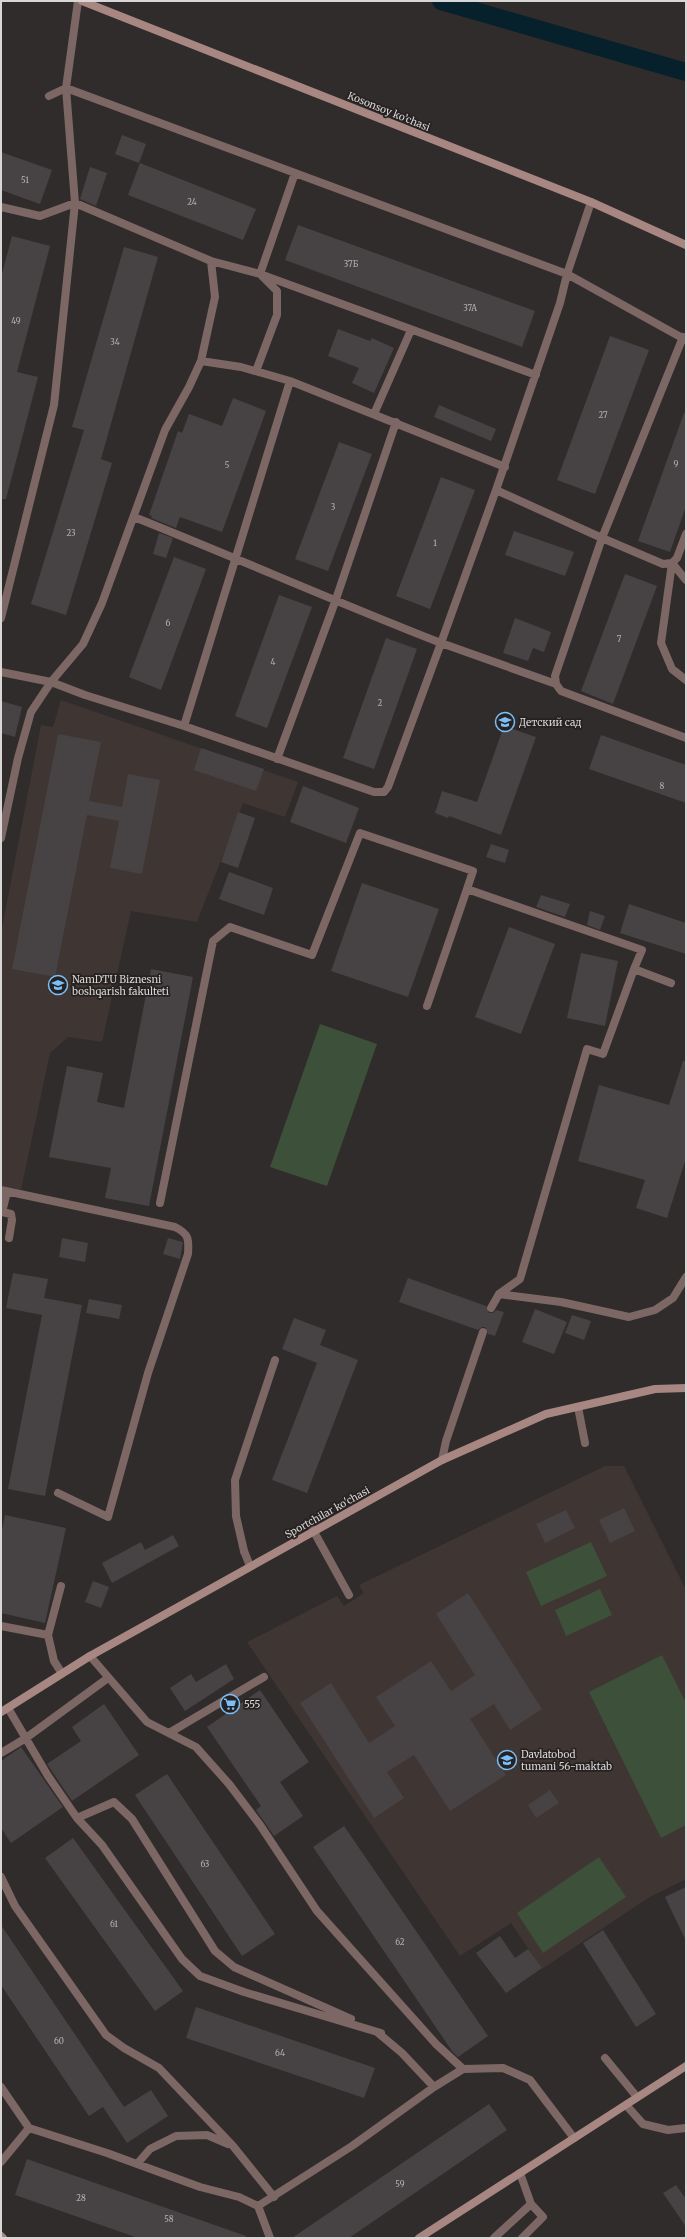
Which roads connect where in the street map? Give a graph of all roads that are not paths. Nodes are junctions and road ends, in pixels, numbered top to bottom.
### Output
1 (78, 1) edge
2 (82, 1) edge
3 (66, 88) junction
4 (49, 96) dead end
5 (295, 173) junction
6 (591, 202) junction
7 (75, 203) junction
8 (1, 207) edge
9 (686, 246) edge
10 (211, 261) junction
11 (260, 274) junction
12 (567, 274) junction
13 (411, 330) junction
14 (684, 339) edge
15 (201, 361) junction
16 (256, 371) junction
17 (536, 376) junction
18 (290, 381) junction
19 (374, 414) junction
20 (396, 422) junction
21 (505, 468) junction
22 (496, 490) junction
23 (134, 517) junction
24 (686, 534) edge
25 (602, 538) junction
26 (237, 558) junction
27 (672, 563) junction
28 (686, 580) edge
29 (335, 602) junction
30 (1, 618) edge
31 (441, 643) junction
32 (1, 672) edge
33 (686, 680) edge
34 (51, 682) junction
35 (556, 684) junction
36 (184, 726) junction
37 (686, 737) edge
38 (276, 759) junction
39 (1, 838) edge
40 (467, 890) junction
41 (634, 969) junction
42 (671, 983) dead end
43 (427, 1006) dead end
44 (4, 1191) edge
45 (160, 1203) dead end
46 (9, 1238) dead end
47 (686, 1277) edge
48 (499, 1294) junction
49 (491, 1308) dead end
50 (483, 1332) dead end
51 (275, 1360) dead end
52 (686, 1388) edge
53 (578, 1407) junction
54 (585, 1443) dead end
55 (442, 1460) junction
56 (58, 1493) dead end
57 (313, 1530) junction
58 (250, 1566) junction
59 (61, 1586) dead end
60 (349, 1595) dead end
61 (1, 1626) edge
62 (48, 1635) junction
63 (90, 1656) junction
64 (61, 1672) junction
65 (264, 1677) dead end
66 (108, 1678) junction
67 (4, 1710) edge
68 (168, 1733) junction
69 (26, 1738) junction
70 (1, 1752) edge
71 (77, 1818) junction
72 (1, 1877) edge
73 (381, 2033) junction
74 (606, 2058) dead end
75 (686, 2066) edge
76 (463, 2069) junction
77 (1, 2087) edge
78 (434, 2087) junction
79 (637, 2097) junction
80 (626, 2104) junction
81 (29, 2128) junction
82 (686, 2128) edge
83 (574, 2138) junction
84 (233, 2146) junction
85 (1, 2162) edge
86 (137, 2164) junction
87 (520, 2173) junction
88 (274, 2197) junction
89 (531, 2204) junction
90 (258, 2206) junction
91 (1, 2236) edge
92 (3, 2238) edge
93 (270, 2238) edge
94 (419, 2238) edge
95 (494, 2238) edge
96 (522, 2238) edge

1 - 3 street
2 - 6 street, Kosonsoy ko’chasi
3 - 4 street
3 - 5 street
3 - 7 street
5 - 11 street
5 - 12 street
6 - 9 street, Kosonsoy ko’chasi
6 - 12 street
7 - 8 street
7 - 10 street
7 - 30 street
10 - 11 street
10 - 15 street
11 - 13 street
11 - 16 street
12 - 14 street
12 - 17 street
13 - 17 street
13 - 19 street
14 - 25 street
15 - 16 street
15 - 23 street
16 - 18 street
17 - 21 street
18 - 19 street
18 - 26 street
19 - 20 street
20 - 21 street
20 - 29 street
21 - 22 street
22 - 25 street
22 - 31 street
23 - 26 street
23 - 34 street
24 - 27 street
25 - 27 street
25 - 35 street
26 - 29 street
26 - 36 street
27 - 28 street
27 - 33 street
29 - 31 street
29 - 38 street
31 - 35 street
31 - 38 street
32 - 34 street
34 - 36 street
34 - 39 street
35 - 37 street
36 - 38 street
40 - 41 street
40 - 43 street
40 - 45 street
41 - 42 street
41 - 48 street
44 - 46 street
44 - 56 street
47 - 48 street
48 - 49 street
50 - 55 street
51 - 58 street
52 - 53 street, Sportchilar ko'chasi
53 - 54 street
53 - 55 street, Sportchilar ko'chasi
55 - 57 street, Sportchilar ko'chasi
57 - 58 street, Sportchilar ko'chasi
57 - 60 street
58 - 63 street, Sportchilar ko'chasi
59 - 62 street
61 - 62 street
62 - 64 street
63 - 64 street, Sportchilar ko'chasi
63 - 66 street
64 - 67 street, Sportchilar ko'chasi
65 - 68 street
66 - 68 street
66 - 69 street
67 - 69 street
68 - 76 street
69 - 70 street
69 - 71 street
71 - 73 street
71 - 73 street
72 - 84 street
73 - 78 street
74 - 79 street
75 - 79 street
76 - 78 street
76 - 83 street
77 - 81 street
78 - 88 street
79 - 80 street
80 - 82 street
80 - 83 street
81 - 85 street
81 - 86 street
83 - 87 street
84 - 86 street
84 - 88 street
86 - 90 street
87 - 89 street
87 - 94 street
88 - 90 street
89 - 95 street
89 - 96 street
90 - 93 street
91 - 92 street

